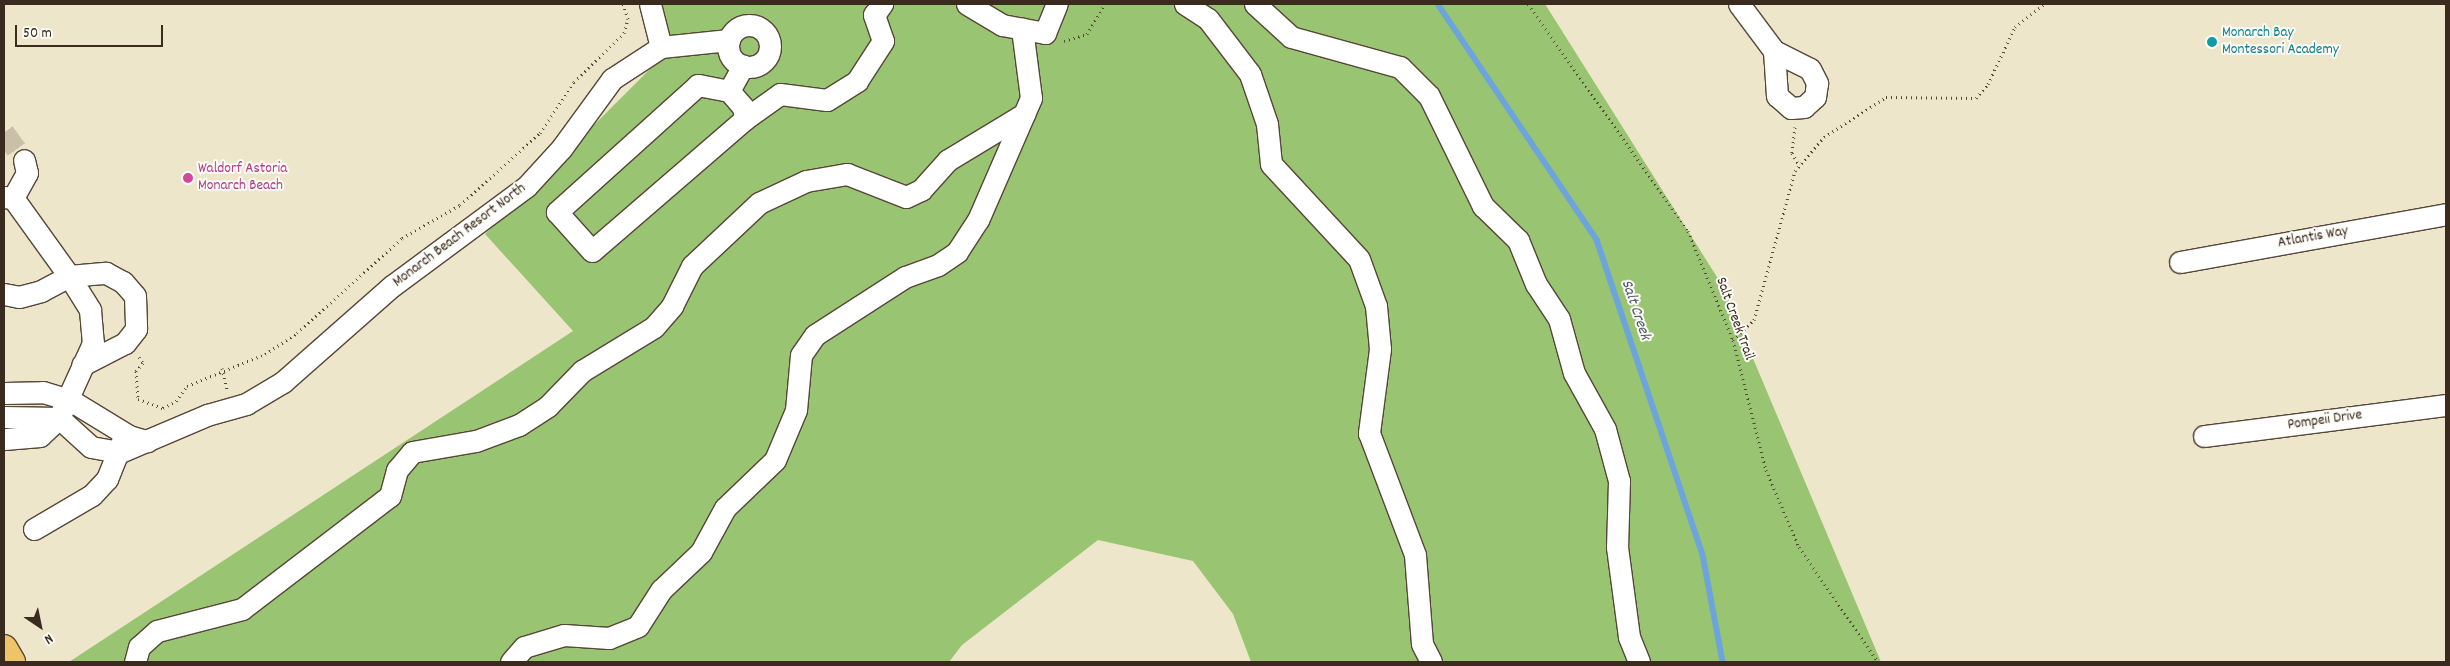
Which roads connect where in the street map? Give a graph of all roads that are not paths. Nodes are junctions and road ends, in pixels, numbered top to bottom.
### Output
1 (650, 4) edge
2 (882, 4) edge
3 (967, 4) edge
4 (1057, 4) edge
5 (1185, 4) edge
6 (1255, 4) edge
7 (1739, 4) edge
8 (1022, 28) junction
9 (729, 40) junction
10 (661, 47) junction
11 (1774, 51) junction
12 (743, 66) junction
13 (729, 90) junction
14 (1024, 114) junction
15 (745, 119) junction
16 (24, 160) dead end
17 (8, 197) edge
18 (2446, 214) edge
19 (2180, 262) dead end
20 (70, 276) junction
21 (4, 294) edge
22 (82, 365) junction
23 (4, 393) edge
24 (70, 400) junction
25 (2446, 405) edge
26 (4, 417) edge
27 (59, 418) junction
28 (2204, 436) dead end
29 (4, 439) edge
30 (122, 443) junction
31 (34, 529) dead end
32 (4, 648) edge
33 (12, 662) edge
34 (135, 662) edge
35 (511, 662) edge
36 (1431, 662) edge
37 (1639, 662) edge

1 - 10 street
2 - 15 street
3 - 8 street
4 - 8 street
5 - 36 street
6 - 37 street
7 - 11 street
8 - 14 street
9 - 10 street, Monarch Beach Resort North
9 - 12 street
9 - 12 street
10 - 30 street, Monarch Beach Resort North
11 - 11 street
12 - 13 street
13 - 15 street
13 - 15 street
14 - 34 street
14 - 35 street
16 - 17 street
17 - 20 street
18 - 19 street, Atlantis Way
20 - 21 street
20 - 22 street
20 - 22 street
22 - 24 street
23 - 24 street, Monarch Beach Resort North
24 - 27 street
24 - 30 street, Monarch Beach Resort North
25 - 28 street, Pompeii Drive
26 - 27 street
27 - 29 street
27 - 30 street, Monarch Beach Resort North
30 - 31 street
32 - 33 main road

